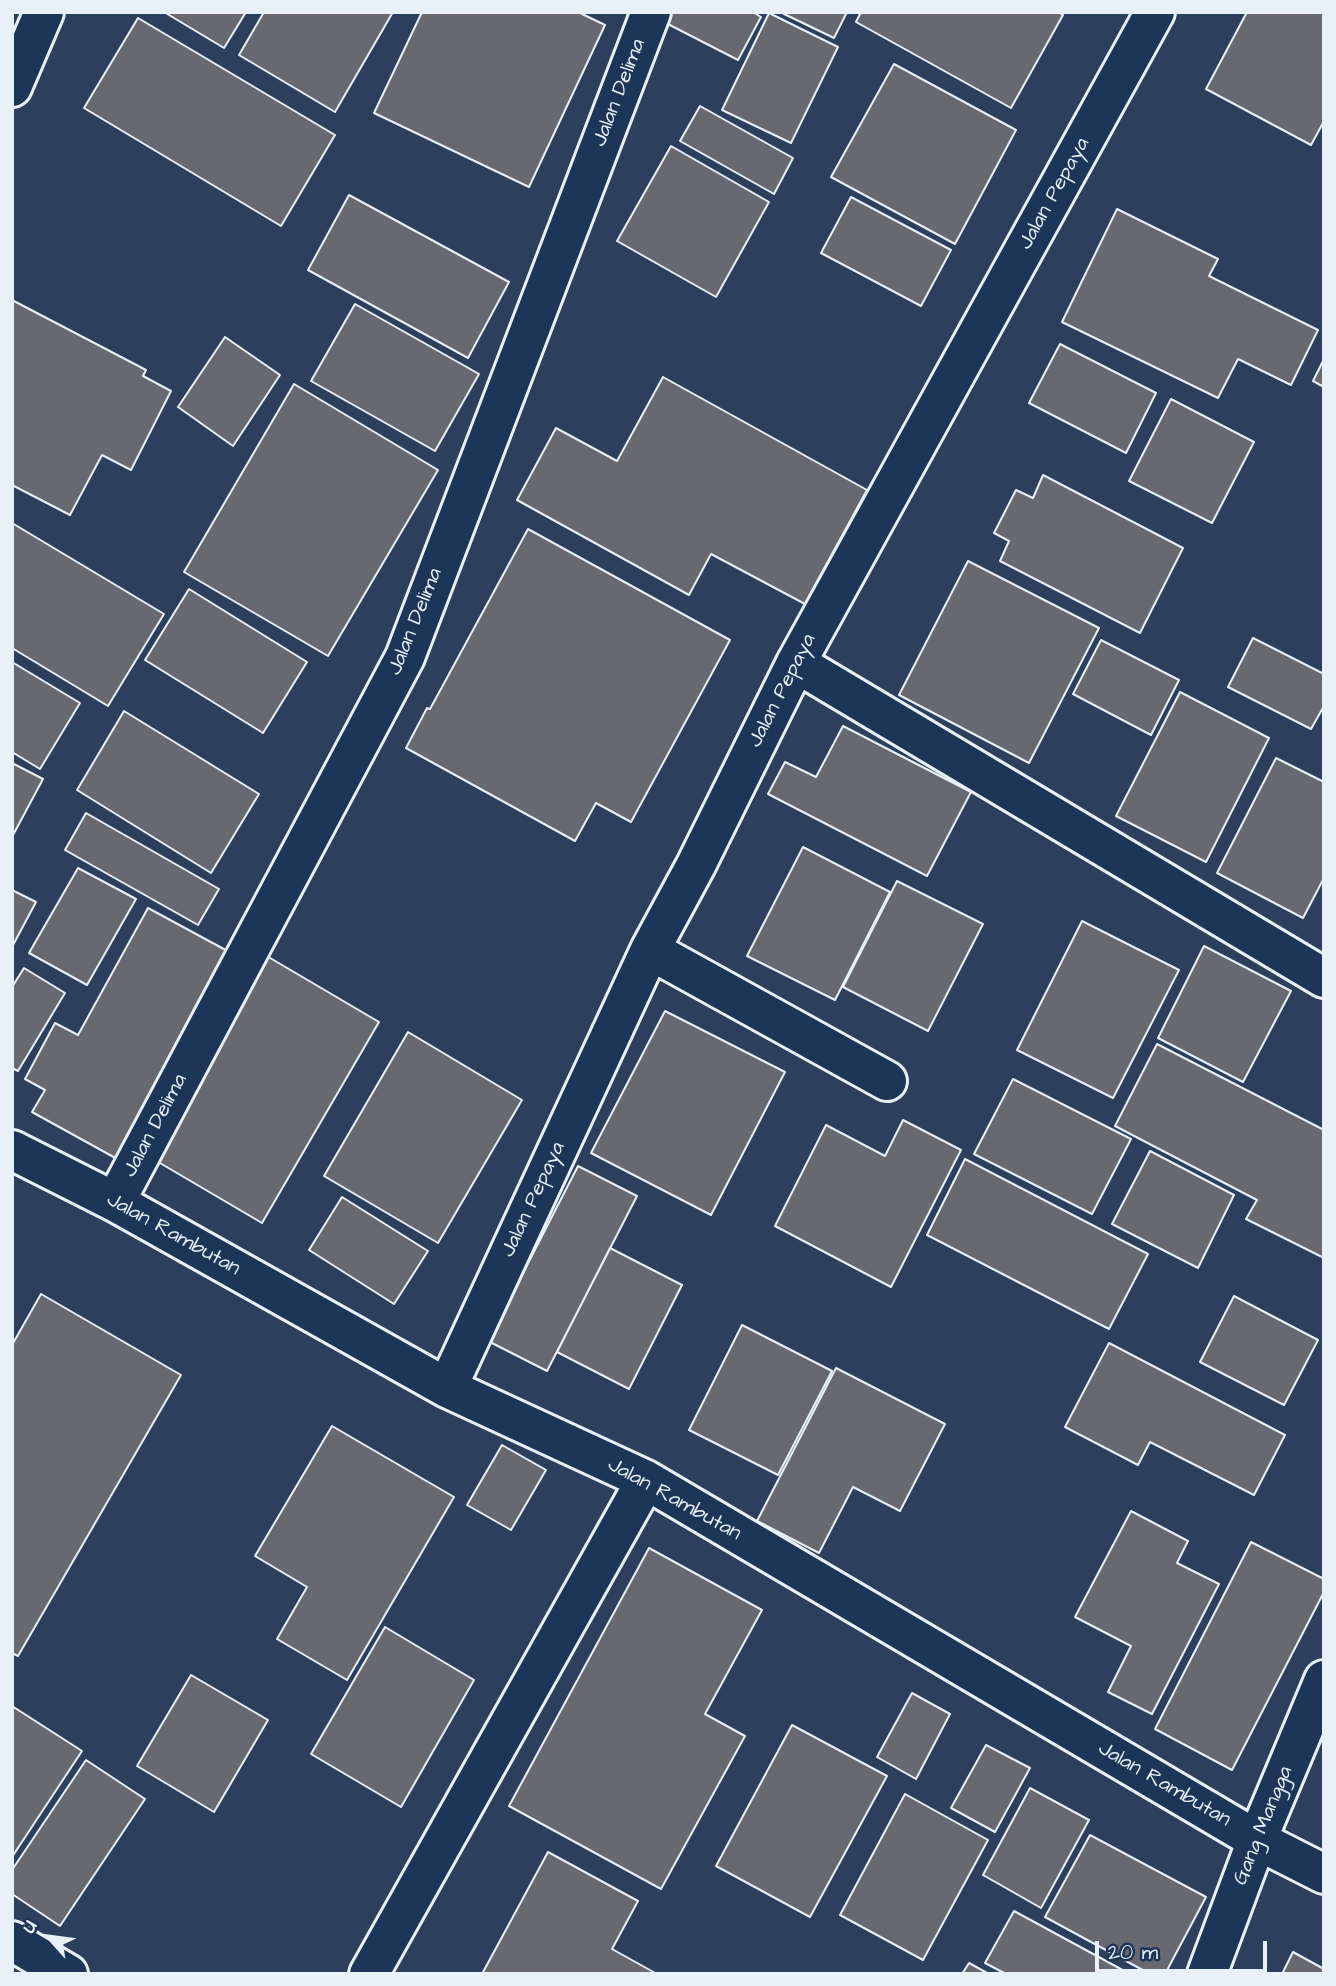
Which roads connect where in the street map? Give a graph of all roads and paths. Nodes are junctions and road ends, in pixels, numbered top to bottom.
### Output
1 (44, 12) edge
2 (651, 12) edge
3 (1155, 12) edge
4 (12, 87) edge
5 (796, 663) junction
6 (650, 950) junction
7 (1324, 978) edge
8 (887, 1080) dead end
9 (12, 1150) edge
10 (115, 1202) junction
11 (447, 1388) junction
12 (646, 1480) junction
13 (1324, 1680) edge
14 (1257, 1840) junction
15 (1324, 1874) edge
16 (12, 1941) edge
17 (68, 1974) edge
18 (369, 1974) edge
19 (1207, 1974) edge

1 - 4 street
2 - 10 street, Jalan Delima
3 - 5 street, Jalan Pepaya
5 - 6 street, Jalan Pepaya
5 - 7 street
6 - 8 street
6 - 11 street, Jalan Pepaya
9 - 10 street, Jalan Rambutan
10 - 11 street, Jalan Rambutan
11 - 12 street, Jalan Rambutan
12 - 14 street, Jalan Rambutan
12 - 18 street
13 - 14 street, Gang Mangga
14 - 15 street, Jalan Rambutan
14 - 19 street, Gang Mangga
16 - 17 street

